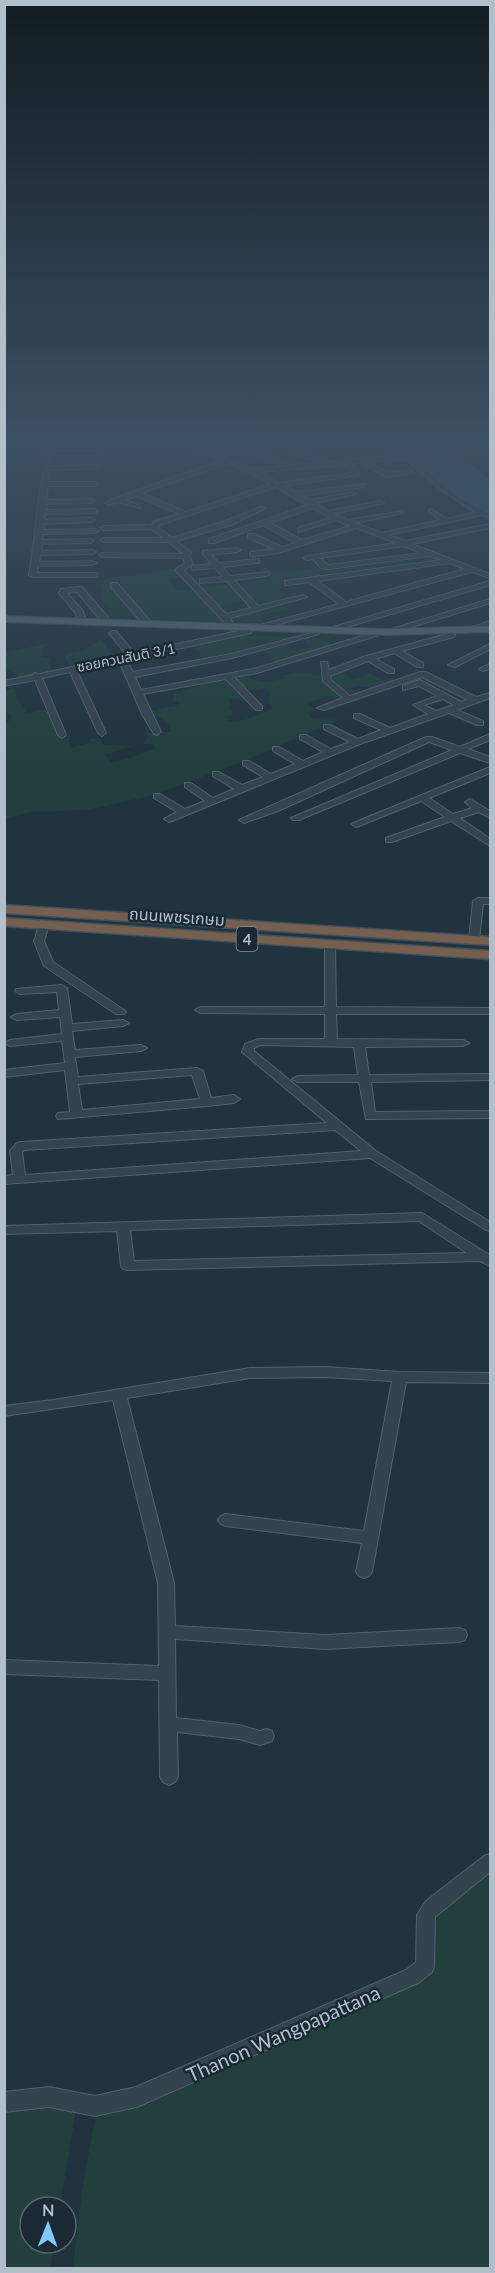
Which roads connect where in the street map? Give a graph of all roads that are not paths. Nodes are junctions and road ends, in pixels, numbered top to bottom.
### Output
1 (37, 549) edge
2 (143, 549) edge
3 (182, 549) edge
4 (281, 549) edge
5 (370, 549) edge
6 (416, 549) edge
7 (237, 550) dead end
8 (92, 552) dead end
9 (185, 552) junction
10 (36, 553) junction
11 (428, 554) junction
12 (103, 555) dead end
13 (450, 562) junction
14 (92, 563) dead end
15 (35, 564) junction
16 (218, 566) junction
17 (195, 568) dead end
18 (471, 570) junction
19 (378, 571) junction
20 (266, 574) dead end
21 (488, 574) edge
22 (94, 575) dead end
23 (386, 577) dead end
24 (229, 578) junction
25 (311, 580) junction
26 (203, 581) dead end
27 (288, 583) dead end
28 (490, 583) edge
29 (114, 585) dead end
30 (303, 597) dead end
31 (490, 601) edge
32 (344, 604) junction
33 (256, 609) junction
34 (224, 617) junction
35 (4, 619) edge
36 (82, 621) junction
37 (107, 622) junction
38 (490, 623) edge
39 (148, 624) junction
40 (4, 625) edge
41 (231, 627) junction
42 (260, 628) junction
43 (327, 630) junction
44 (464, 631) junction
45 (490, 631) edge
46 (248, 632) junction
47 (113, 633) dead end
48 (315, 634) junction
49 (380, 634) junction
50 (451, 635) junction
51 (490, 646) edge
52 (396, 651) junction
53 (310, 654) junction
54 (132, 656) junction
55 (121, 658) junction
56 (369, 658) junction
57 (324, 664) junction
58 (420, 665) dead end
59 (452, 665) dead end
60 (72, 668) junction
61 (339, 668) junction
62 (391, 671) dead end
63 (37, 675) junction
64 (130, 675) junction
65 (326, 675) junction
66 (228, 676) junction
67 (4, 684) edge
68 (430, 688) dead end
69 (137, 693) junction
70 (490, 695) edge
71 (444, 696) junction
72 (349, 699) junction
73 (477, 701) junction
74 (462, 706) junction
75 (259, 708) dead end
76 (321, 708) dead end
77 (450, 710) junction
78 (436, 715) junction
79 (357, 716) dead end
80 (480, 723) dead end
81 (327, 727) dead end
82 (390, 731) junction
83 (158, 732) dead end
84 (102, 733) dead end
85 (62, 735) dead end
86 (490, 737) edge
87 (303, 738) dead end
88 (357, 741) junction
89 (276, 749) dead end
90 (458, 749) junction
91 (329, 752) junction
92 (490, 760) edge
93 (246, 763) dead end
94 (300, 763) junction
95 (490, 770) edge
96 (216, 774) dead end
97 (270, 777) junction
98 (188, 785) dead end
99 (243, 790) junction
100 (157, 796) dead end
101 (423, 798) junction
102 (213, 802) junction
103 (470, 802) dead end
104 (480, 808) junction
105 (185, 813) junction
106 (490, 815) edge
107 (296, 818) dead end
108 (452, 818) junction
109 (169, 819) dead end
110 (244, 820) dead end
111 (356, 824) dead end
112 (389, 840) dead end
113 (490, 843) edge
114 (490, 901) edge
115 (4, 909) edge
116 (4, 922) edge
117 (44, 925) junction
118 (165, 926) junction
119 (474, 940) junction
120 (490, 941) edge
121 (330, 944) junction
122 (490, 955) edge
123 (87, 990) junction
124 (20, 991) dead end
125 (63, 997) junction
126 (200, 1010) dead end
127 (490, 1011) edge
128 (65, 1012) junction
129 (330, 1012) junction
130 (17, 1017) dead end
131 (67, 1032) junction
132 (331, 1042) junction
133 (10, 1043) dead end
134 (463, 1043) dead end
135 (359, 1044) junction
136 (141, 1048) dead end
137 (70, 1060) junction
138 (4, 1074) edge
139 (490, 1077) edge
140 (364, 1078) junction
141 (298, 1079) dead end
142 (73, 1082) junction
143 (234, 1099) dead end
144 (207, 1102) junction
145 (76, 1114) junction
146 (490, 1115) edge
147 (62, 1116) dead end
148 (337, 1126) junction
149 (372, 1154) junction
150 (19, 1178) junction
151 (4, 1180) edge
152 (123, 1227) junction
153 (490, 1227) edge
154 (4, 1230) edge
155 (487, 1259) edge
156 (400, 1377) junction
157 (490, 1378) edge
158 (119, 1395) junction
159 (4, 1411) edge
160 (225, 1520) dead end
161 (369, 1538) junction
162 (364, 1572) dead end
163 (166, 1632) junction
164 (459, 1635) dead end
165 (4, 1667) edge
166 (166, 1673) junction
167 (168, 1724) junction
168 (266, 1736) dead end
169 (169, 1777) dead end
170 (490, 1862) edge
171 (4, 2102) edge

1 - 10 street
2 - 9 street
3 - 9 street
4 - 16 street
5 - 11 street
6 - 11 street
7 - 16 street
8 - 10 street
9 - 12 street
9 - 34 street
10 - 15 street
11 - 13 street
13 - 18 street
13 - 19 street
14 - 15 street
15 - 22 street
16 - 17 street
16 - 24 street
18 - 21 street
18 - 32 street
19 - 23 street
19 - 25 street
20 - 24 street
24 - 26 street
24 - 33 street
25 - 27 street
25 - 32 street
28 - 43 street
29 - 39 street
30 - 33 street
31 - 49 street
32 - 42 street
33 - 34 street
34 - 41 street
35 - 36 main road
36 - 37 main road
36 - 37 street
37 - 39 main road
38 - 44 street
39 - 41 main road
40 - 46 main road
41 - 42 main road
42 - 43 main road
43 - 49 main road
44 - 45 main road
44 - 49 main road
45 - 50 main road
46 - 48 main road
46 - 54 street, ซอยควนสันติ 3/1
47 - 54 street
48 - 49 main road
48 - 64 street
49 - 50 main road
49 - 53 street
50 - 52 street
51 - 59 street
52 - 56 street
52 - 58 street
53 - 57 street
53 - 66 street
54 - 55 street, ซอยควนสันติ 3/1
55 - 60 street, ซอยควนสันติ 3/1
55 - 64 street
56 - 61 street
56 - 62 street
57 - 61 street
57 - 65 street
60 - 63 street, ซอยควนสันติ 3/1
60 - 84 street
61 - 65 street
63 - 67 street, ซอยควนสันติ 3/1
63 - 85 street
64 - 69 street
65 - 72 street
66 - 69 street
66 - 75 street
68 - 71 street
69 - 83 street
70 - 73 street
71 - 74 street
71 - 78 street
72 - 73 street
72 - 76 street
73 - 74 street
74 - 77 street
77 - 78 street
77 - 80 street
78 - 82 street
79 - 82 street
81 - 88 street
82 - 88 street
86 - 90 street
87 - 91 street
88 - 91 street
89 - 94 street
90 - 92 street
90 - 107 street
90 - 110 street
91 - 94 street
93 - 97 street
94 - 97 street
95 - 101 street
96 - 99 street
97 - 99 street
98 - 102 street
99 - 102 street
100 - 105 street
101 - 108 street
101 - 111 street
102 - 105 street
103 - 104 street
104 - 106 street
104 - 108 street
105 - 109 street
108 - 112 street
108 - 113 street
114 - 119 street
115 - 118 highway, ถนนเพชรเกษม / 4
116 - 117 highway, ถนนเพชรเกษม / 4
117 - 118 highway, ถนนเพชรเกษม / 4
117 - 123 street
118 - 119 highway, ถนนเพชรเกษม / 4
118 - 121 highway, ถนนเพชรเกษม / 4
119 - 120 highway, ถนนเพชรเกษม / 4
121 - 122 highway, ถนนเพชรเกษม / 4
121 - 129 street
123 - 125 street
123 - 131 street
124 - 125 street
125 - 128 street
126 - 129 street
127 - 129 street
128 - 130 street
128 - 131 street
129 - 132 street
131 - 133 street
131 - 137 street
132 - 135 street
132 - 148 street
134 - 135 street
135 - 140 street
136 - 137 street
137 - 138 street
137 - 142 street
139 - 140 street
140 - 141 street
140 - 146 street
142 - 144 street
142 - 145 street
143 - 144 street
144 - 145 street
145 - 147 street
148 - 149 street
148 - 150 street
149 - 150 street
149 - 153 street
150 - 151 street
152 - 154 street
152 - 155 street
152 - 155 street
156 - 157 street
156 - 158 street
156 - 161 street
158 - 159 street
158 - 163 street
160 - 161 street
161 - 162 street
163 - 164 street
163 - 166 street
165 - 166 street
166 - 167 street
167 - 168 street
167 - 169 street
170 - 171 street, Thanon Wangpapattana

